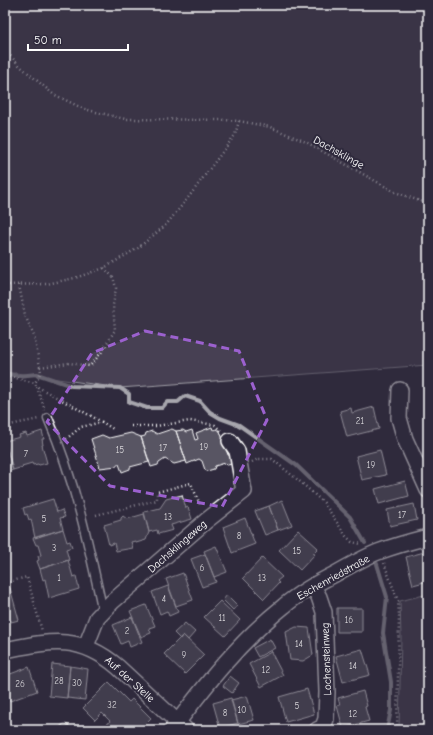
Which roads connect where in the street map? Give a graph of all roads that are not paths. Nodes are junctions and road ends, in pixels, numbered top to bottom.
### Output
1 (400, 390) dead end
2 (48, 418) road end
3 (230, 441) road end
4 (428, 490) edge
5 (428, 537) edge
6 (313, 586) junction
7 (103, 612) junction
8 (86, 646) junction
9 (5, 650) edge
10 (179, 728) edge
11 (317, 730) edge

1 - 4 street
2 - 7 lane
3 - 7 street, Dachsklingeweg
5 - 6 street, Eschenriedstraße
6 - 10 street, Eschenriedstraße
6 - 11 street, Lochensteinweg
7 - 8 street, Dachsklingeweg
8 - 9 street, Auf der Stelle
8 - 10 street, Auf der Stelle

